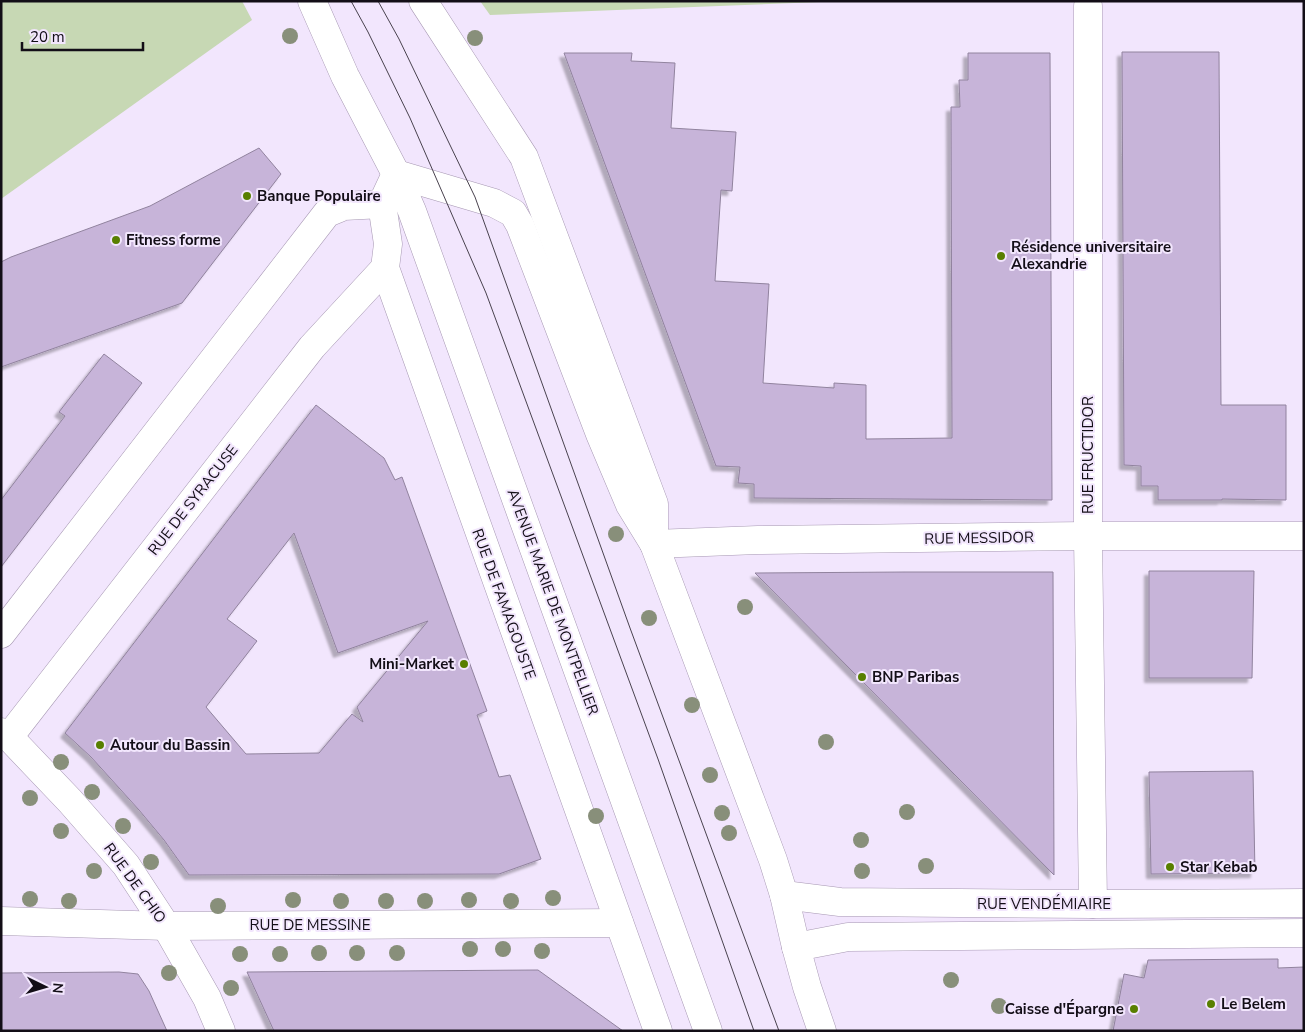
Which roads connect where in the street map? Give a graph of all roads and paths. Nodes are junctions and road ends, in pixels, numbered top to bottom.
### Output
1 (312, 1) edge
2 (423, 1) edge
3 (1088, 6) dead end
4 (396, 174) junction
5 (382, 204) junction
6 (385, 268) junction
7 (1088, 536) junction
8 (1304, 536) edge
9 (654, 544) junction
10 (1, 634) edge
11 (5, 734) edge
12 (784, 895) junction
13 (1304, 903) edge
14 (1093, 904) junction
15 (1, 921) edge
16 (619, 923) junction
17 (166, 926) junction
18 (1304, 933) edge
19 (796, 947) junction
20 (221, 1031) edge
21 (658, 1031) edge
22 (708, 1031) edge
23 (822, 1031) edge

1 - 4 street, AVENUE MARIE DE MONTPELLIER
2 - 9 street
3 - 7 street, RUE FRUCTIDOR
4 - 5 street
4 - 9 street
4 - 22 street, AVENUE MARIE DE MONTPELLIER
5 - 6 street, RUE DE FAMAGOUSTE
5 - 10 street
6 - 11 street, RUE DE SYRACUSE
6 - 16 street, RUE DE FAMAGOUSTE
7 - 8 street, RUE MESSIDOR
7 - 9 street, RUE MESSIDOR
7 - 14 street, RUE FRUCTIDOR
9 - 12 street
11 - 17 street, RUE DE CHIO
12 - 14 street, RUE VENDÉMIAIRE
12 - 19 street
13 - 14 street, RUE VENDÉMIAIRE
15 - 17 street, RUE DE MESSINE
16 - 17 street, RUE DE MESSINE
16 - 21 street, RUE DE FAMAGOUSTE
17 - 20 street, RUE DE CHIO
18 - 19 street, RUE VENDÉMIAIRE
19 - 23 street

